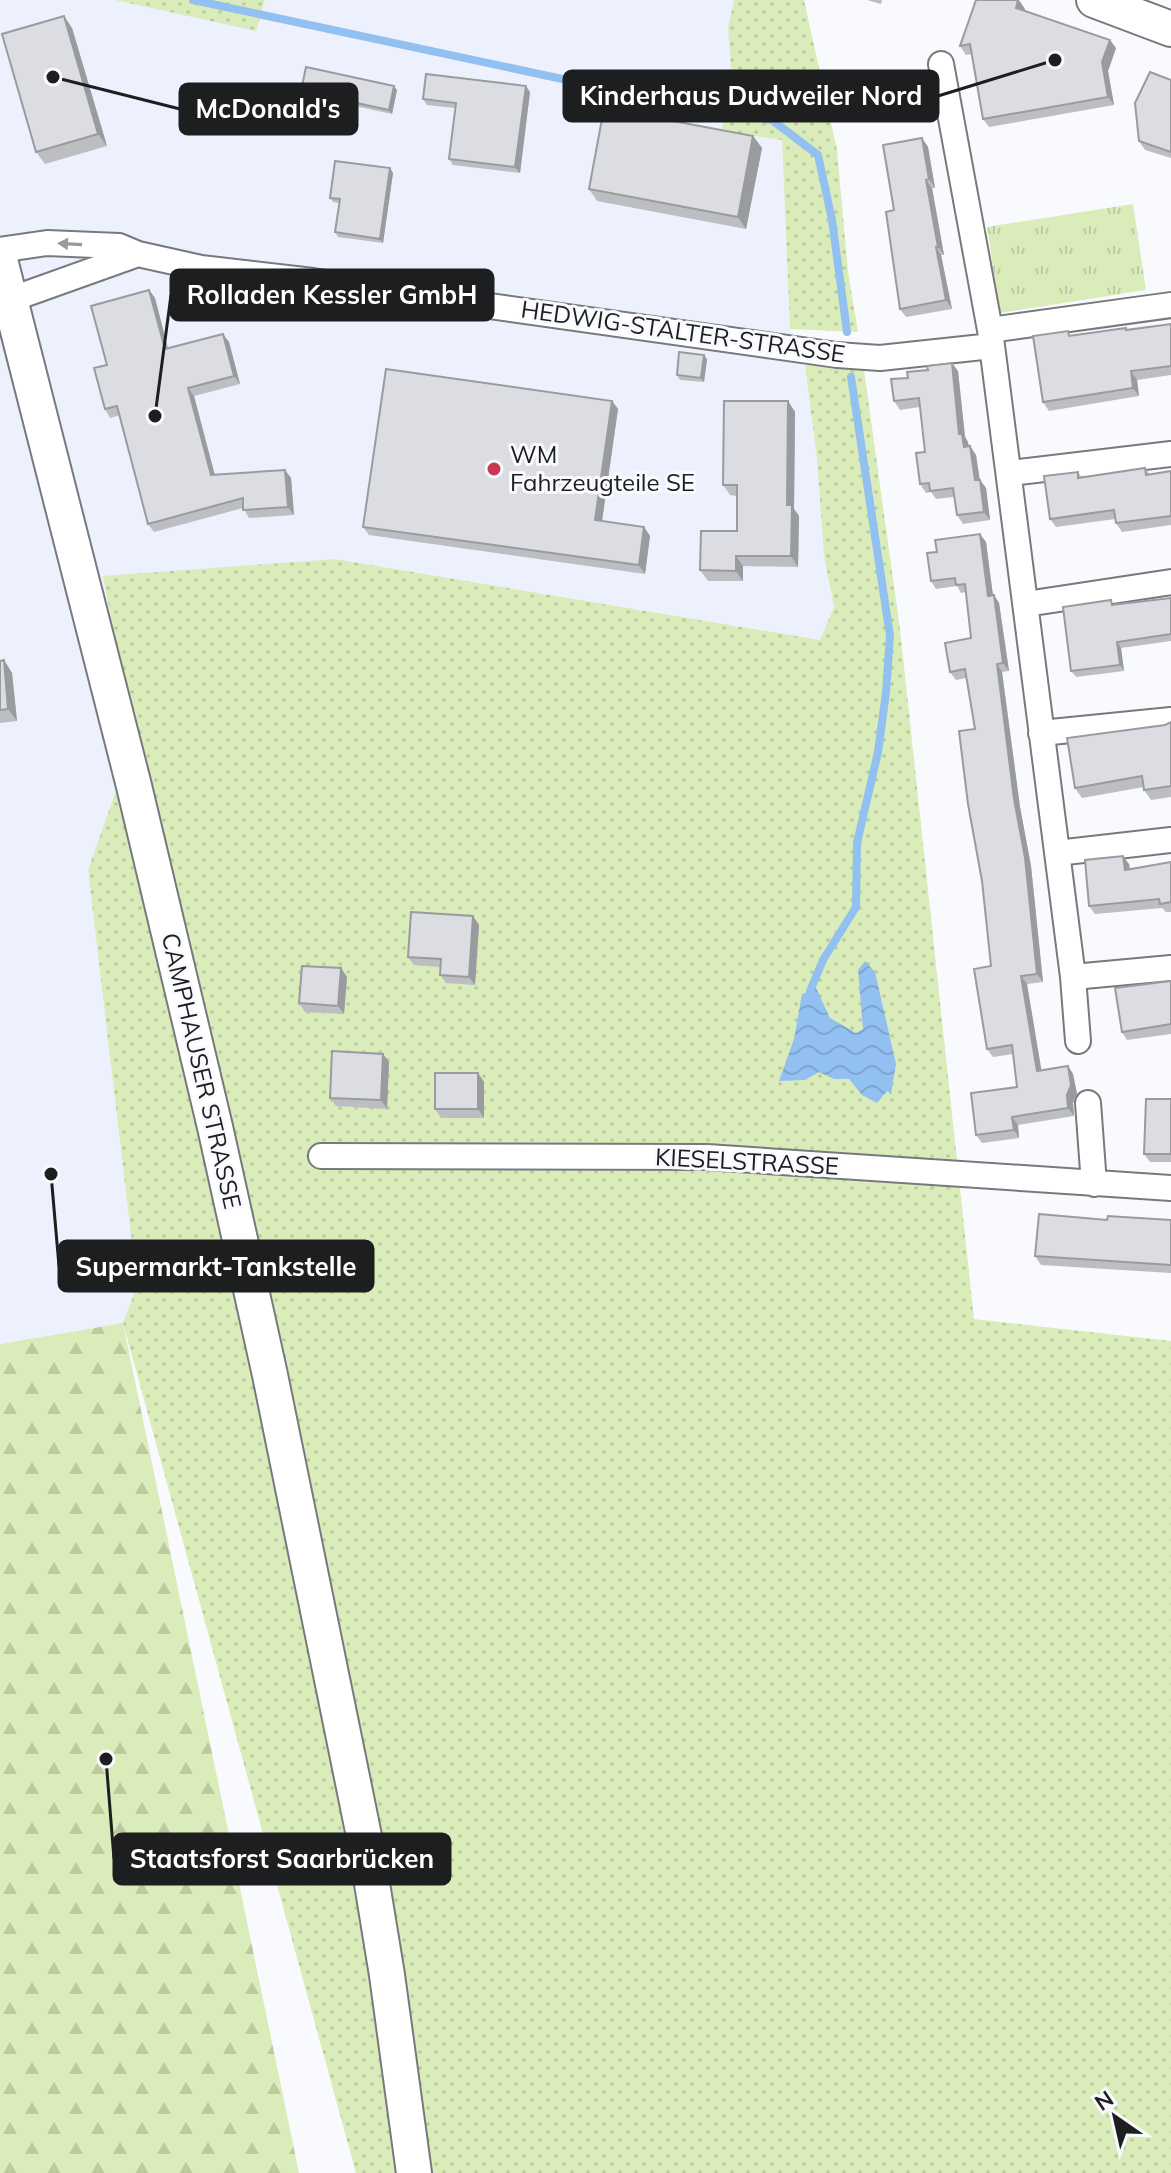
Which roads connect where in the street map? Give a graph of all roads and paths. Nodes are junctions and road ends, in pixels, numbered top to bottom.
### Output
1 (1094, 0) edge
2 (1171, 29) edge
3 (941, 64) dead end
4 (0, 250) edge
5 (138, 254) junction
6 (0, 260) edge
7 (12, 299) junction
8 (1171, 305) edge
9 (991, 338) junction
10 (1171, 454) edge
11 (1010, 473) junction
12 (1171, 582) edge
13 (1026, 604) junction
14 (1171, 720) edge
15 (1041, 733) junction
16 (1171, 840) edge
17 (1057, 853) junction
18 (1171, 968) edge
19 (1073, 977) junction
20 (1078, 1041) dead end
21 (1088, 1103) dead end
22 (321, 1156) dead end
23 (1094, 1184) junction
24 (1171, 1188) edge
25 (414, 2173) edge

1 - 2 street
3 - 9 street
5 -> 4 street, HEDWIG-STALTER-STRASSE
5 - 7 street
5 - 9 street, HEDWIG-STALTER-STRASSE
6 - 7 street, CAMPHAUSER STRASSE
7 - 25 street, CAMPHAUSER STRASSE
8 - 9 street, HEDWIG-STALTER-STRASSE
9 - 11 street
10 - 11 street
11 - 13 street
12 - 13 street
13 - 15 street
14 - 15 street
15 - 17 street
16 - 17 street
17 - 19 street
18 - 19 street
19 - 20 street
21 - 23 street
22 - 23 street, KIESELSTRASSE
23 - 24 street, KIESELSTRASSE

